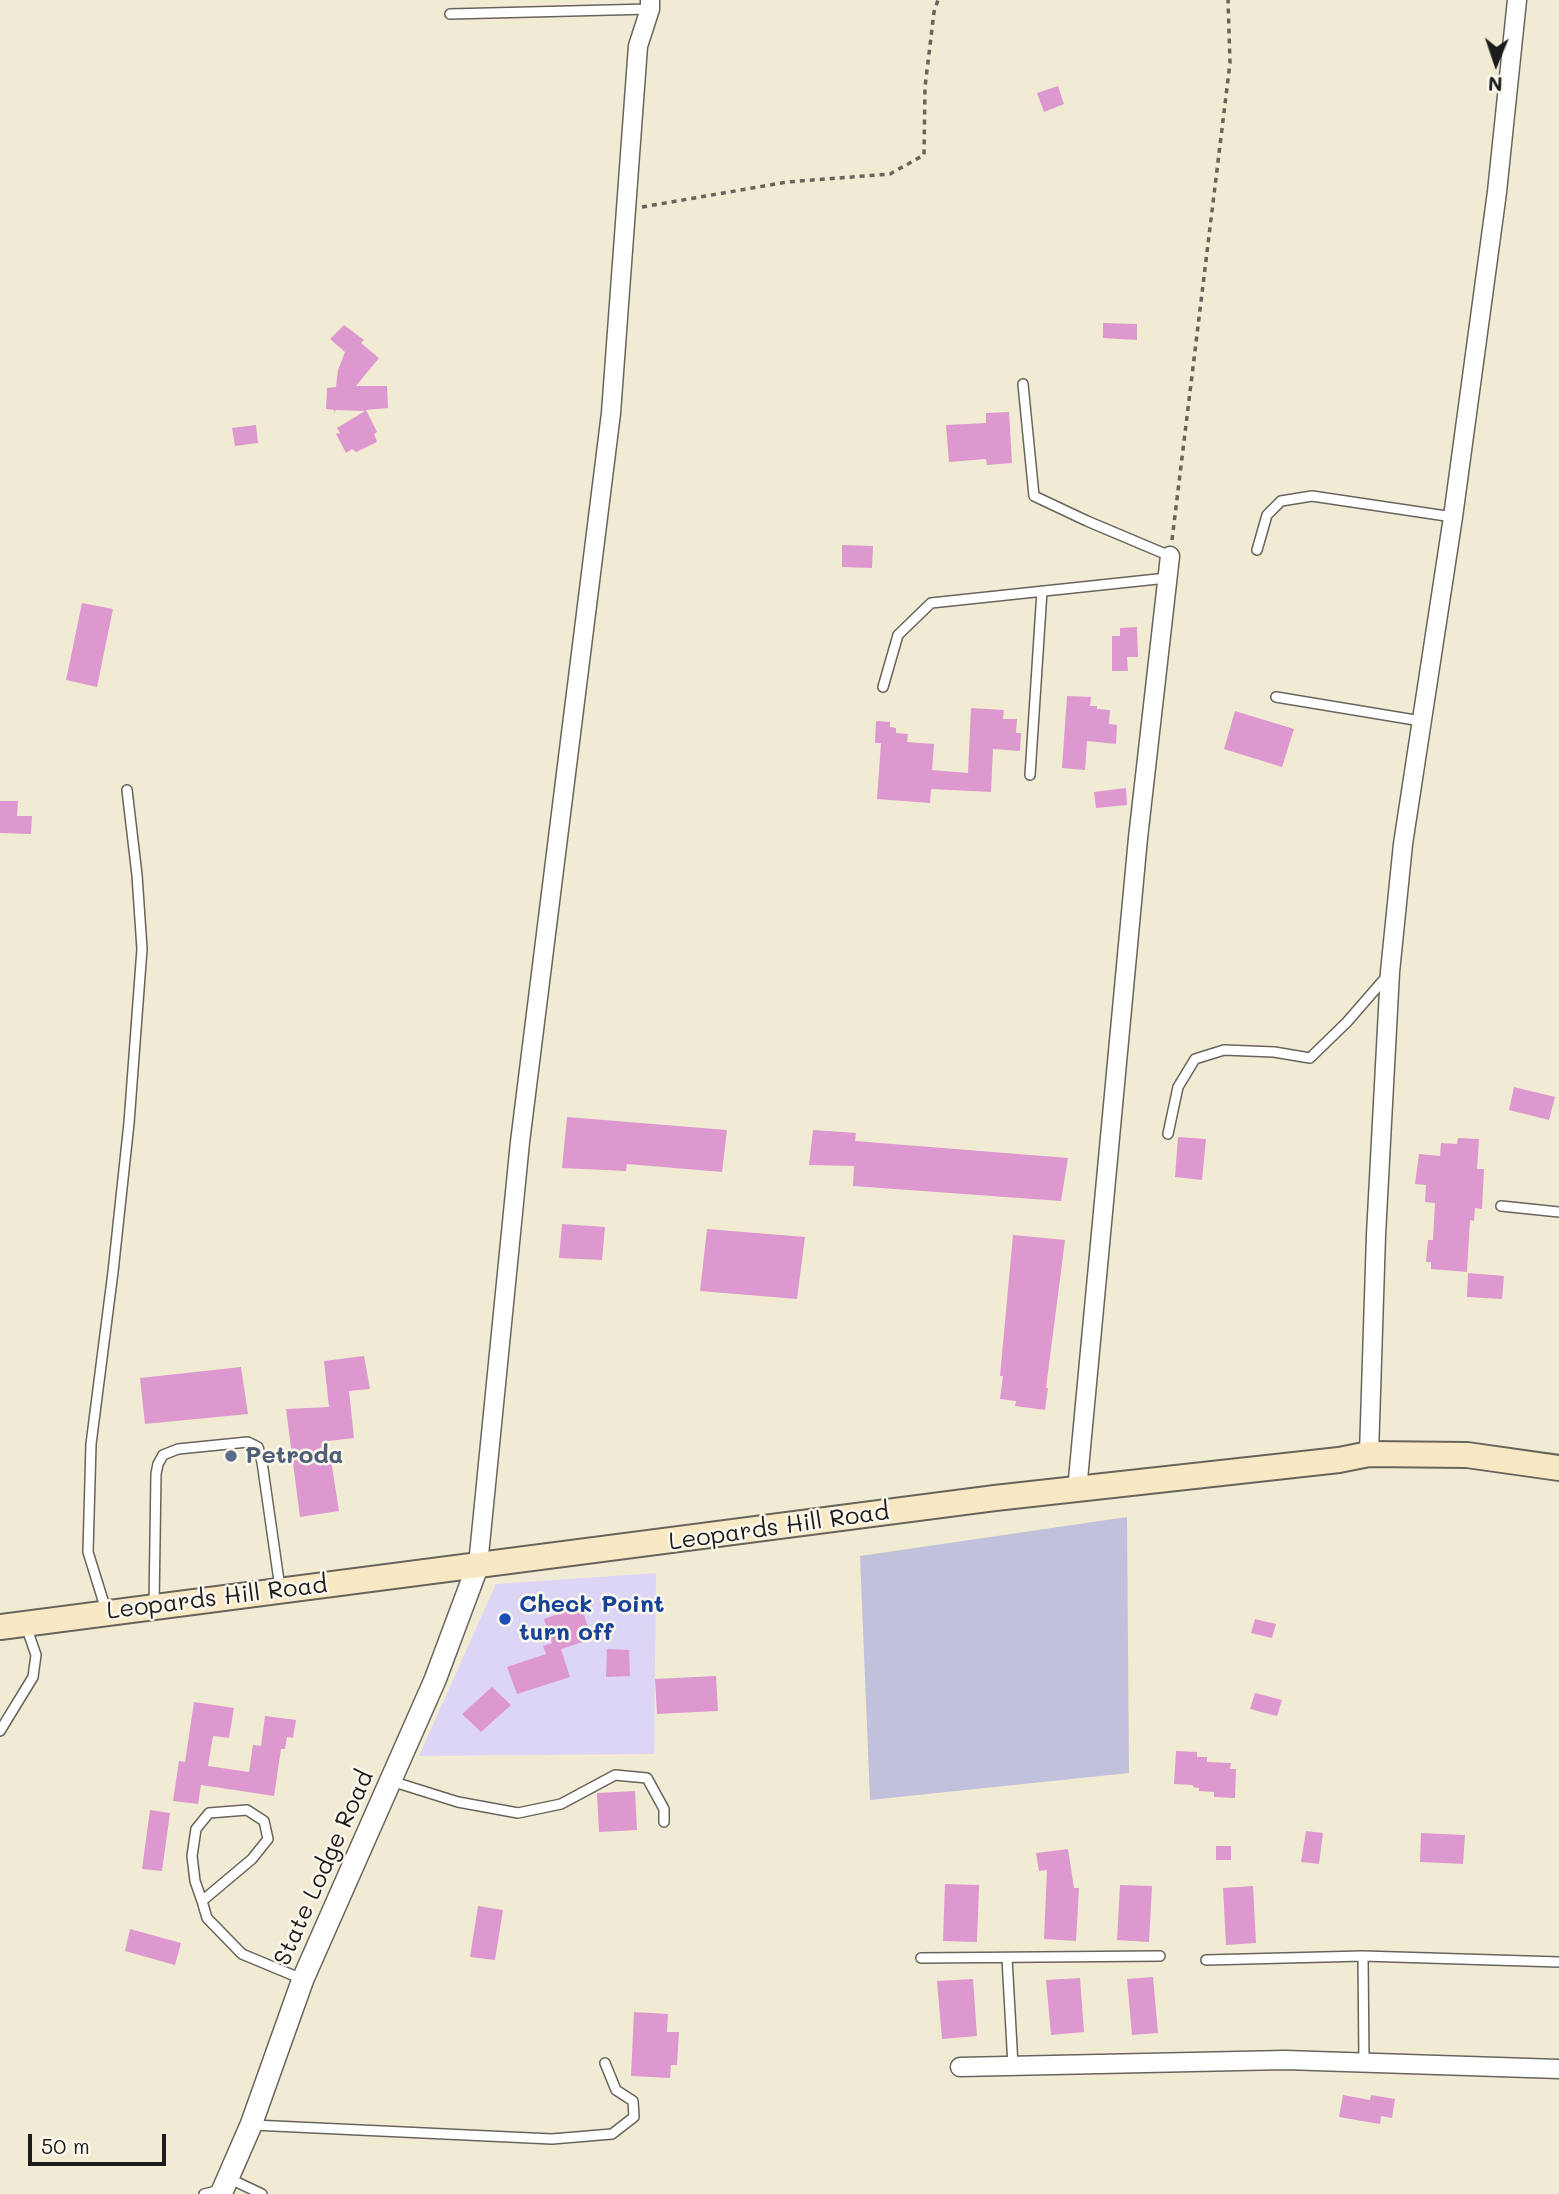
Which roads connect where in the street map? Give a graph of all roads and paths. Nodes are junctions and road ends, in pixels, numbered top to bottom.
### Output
1 (938, 0) edge
2 (1228, 0) edge
3 (1517, 0) edge
4 (650, 4) edge
5 (450, 14) dead end
6 (626, 209) junction
7 (1023, 384) dead end
8 (1453, 517) junction
9 (1257, 550) dead end
10 (1170, 556) junction
11 (1167, 578) junction
12 (1042, 591) junction
13 (883, 687) dead end
14 (1276, 697) dead end
15 (1421, 721) junction
16 (1030, 775) dead end
17 (127, 790) dead end
18 (1390, 972) junction
19 (1168, 1134) dead end
20 (1501, 1206) dead end
21 (1559, 1212) edge
22 (1369, 1454) junction
23 (1559, 1468) edge
24 (1077, 1490) junction
25 (478, 1565) junction
26 (281, 1591) junction
27 (154, 1606) junction
28 (107, 1612) junction
29 (26, 1624) junction
30 (0, 1628) edge
31 (0, 1731) edge
32 (391, 1781) junction
33 (664, 1822) dead end
34 (202, 1901) junction
35 (1160, 1956) dead end
36 (1363, 1956) junction
37 (922, 1958) dead end
38 (1007, 1958) junction
39 (1206, 1960) dead end
40 (1559, 1962) edge
41 (303, 1979) junction
42 (605, 2063) dead end
43 (1364, 2063) junction
44 (1013, 2066) junction
45 (960, 2067) dead end
46 (1559, 2070) edge
47 (251, 2125) junction
48 (219, 2189) edge
49 (262, 2194) edge

1 - 6 path
2 - 10 path
3 - 8 street
4 - 5 lane
4 - 6 street
6 - 25 street
7 - 10 lane
8 - 9 lane
8 - 15 street
10 - 11 street
11 - 12 lane
11 - 24 street
12 - 13 lane
12 - 16 lane
14 - 15 lane
15 - 18 street
17 - 28 lane
18 - 19 lane
18 - 22 street
20 - 21 lane
22 - 23 main road, Leopards Hill Road
22 - 24 main road, Leopards Hill Road
24 - 25 main road, Leopards Hill Road
25 - 26 main road, Leopards Hill Road
25 - 32 street, State Lodge Road
26 - 27 main road, Leopards Hill Road
26 - 27 lane
27 - 28 main road, Leopards Hill Road
28 - 29 main road, Leopards Hill Road
29 - 30 main road, Leopards Hill Road
29 - 31 lane
32 - 33 lane
32 - 41 street, State Lodge Road
34 - 34 lane
34 - 41 lane
35 - 38 lane
36 - 39 lane
36 - 40 lane
36 - 43 lane
37 - 38 lane
38 - 44 lane
41 - 47 street, State Lodge Road
42 - 47 lane
43 - 44 street
43 - 46 street
44 - 45 street
47 - 48 street, State Lodge Road
48 - 49 lane

